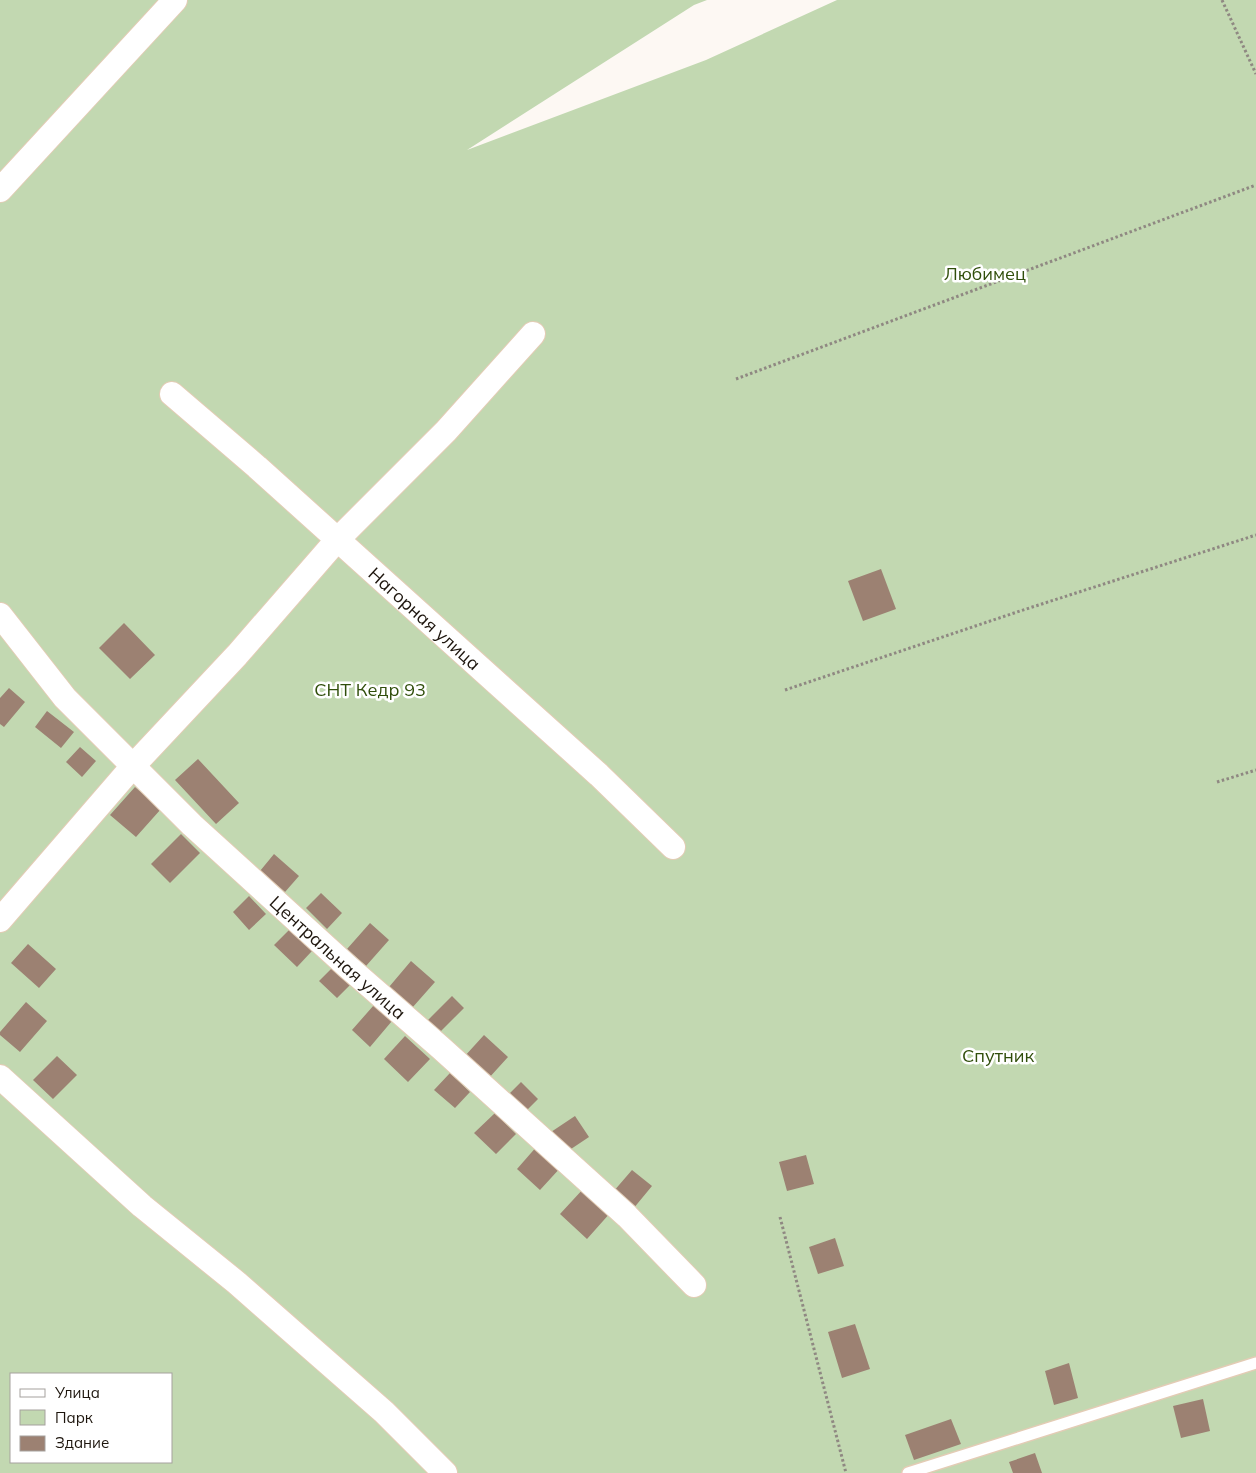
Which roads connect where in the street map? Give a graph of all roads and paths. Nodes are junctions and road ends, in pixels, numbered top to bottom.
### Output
1 (175, 0) edge
2 (1222, 0) edge
3 (1256, 74) edge
4 (1256, 185) edge
5 (0, 190) edge
6 (533, 334) dead end
7 (736, 379) dead end
8 (172, 394) dead end
9 (1256, 535) edge
10 (337, 540) junction
11 (0, 615) edge
12 (785, 690) dead end
13 (133, 766) junction
14 (1256, 770) edge
15 (1217, 782) dead end
16 (673, 847) dead end
17 (0, 920) edge
18 (0, 1077) edge
19 (780, 1216) dead end
20 (694, 1285) dead end
21 (1256, 1363) edge
22 (445, 1473) edge
23 (846, 1473) edge
24 (908, 1473) edge

1 - 5 street
2 - 3 path
4 - 7 path
6 - 10 street
8 - 10 street, Нагорная улица
9 - 12 path
10 - 13 street
10 - 16 street, Нагорная улица
11 - 13 street, Центральная улица
13 - 17 street
13 - 20 street, Центральная улица
14 - 15 path
18 - 22 street
19 - 23 path
21 - 24 lane

